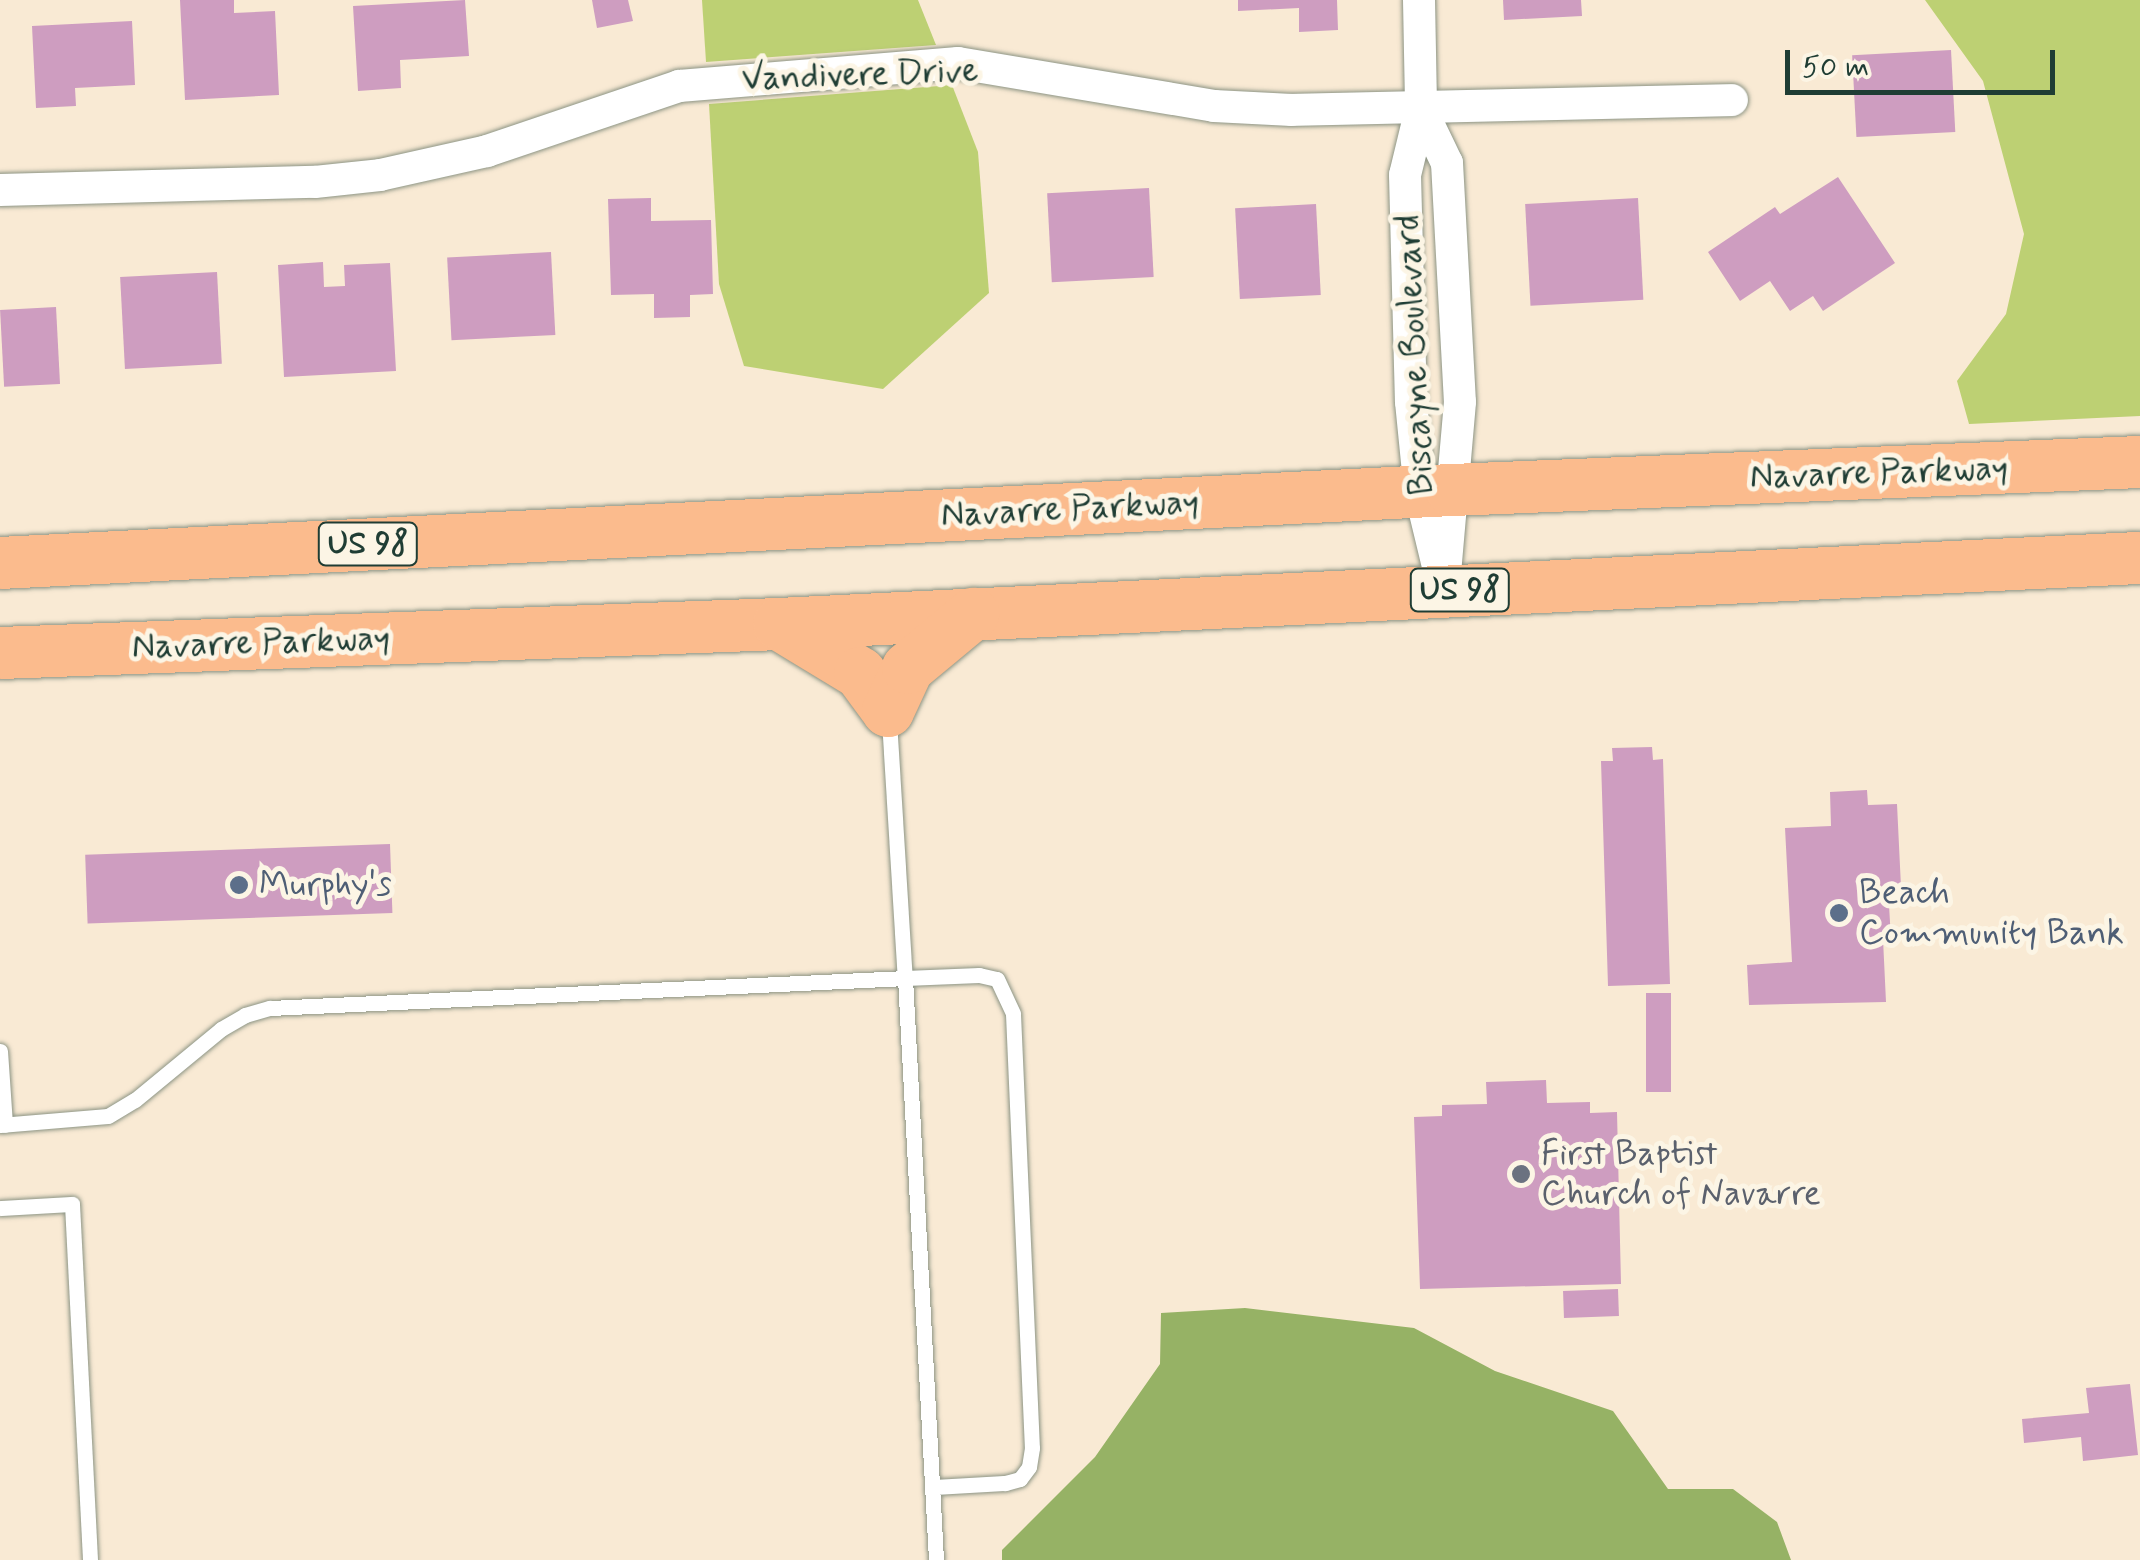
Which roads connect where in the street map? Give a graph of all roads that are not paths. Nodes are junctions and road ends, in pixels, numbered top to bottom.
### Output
1 (1419, 0) edge
2 (1732, 100) dead end
3 (1422, 110) junction
4 (0, 190) edge
5 (2140, 462) edge
6 (1436, 491) junction
7 (2140, 558) edge
8 (0, 562) edge
9 (1444, 591) junction
10 (973, 614) junction
11 (779, 624) junction
12 (0, 653) edge
13 (888, 711) junction
14 (905, 978) junction
15 (0, 1051) edge
16 (2, 1125) edge
17 (0, 1208) edge
18 (932, 1487) junction
19 (90, 1560) edge
20 (936, 1560) edge

1 - 3 street, Biscayne Boulevard
2 - 3 street, Vandivere Drive
3 - 4 street, Vandivere Drive
3 - 6 street, Biscayne Boulevard
3 - 6 street, Biscayne Boulevard
5 - 6 highway, Navarre Parkway / US 98
6 - 8 highway, Navarre Parkway / US 98
6 - 9 street, Biscayne Boulevard
7 - 9 highway, Navarre Parkway / US 98
9 - 10 highway, Navarre Parkway / US 98
10 - 11 highway, Navarre Parkway / US 98
10 - 13 highway
11 - 12 highway, Navarre Parkway / US 98
11 - 13 highway
13 - 14 lane
14 - 16 lane
14 - 18 lane
14 - 18 lane
15 - 16 lane
17 - 19 lane
18 - 20 lane

